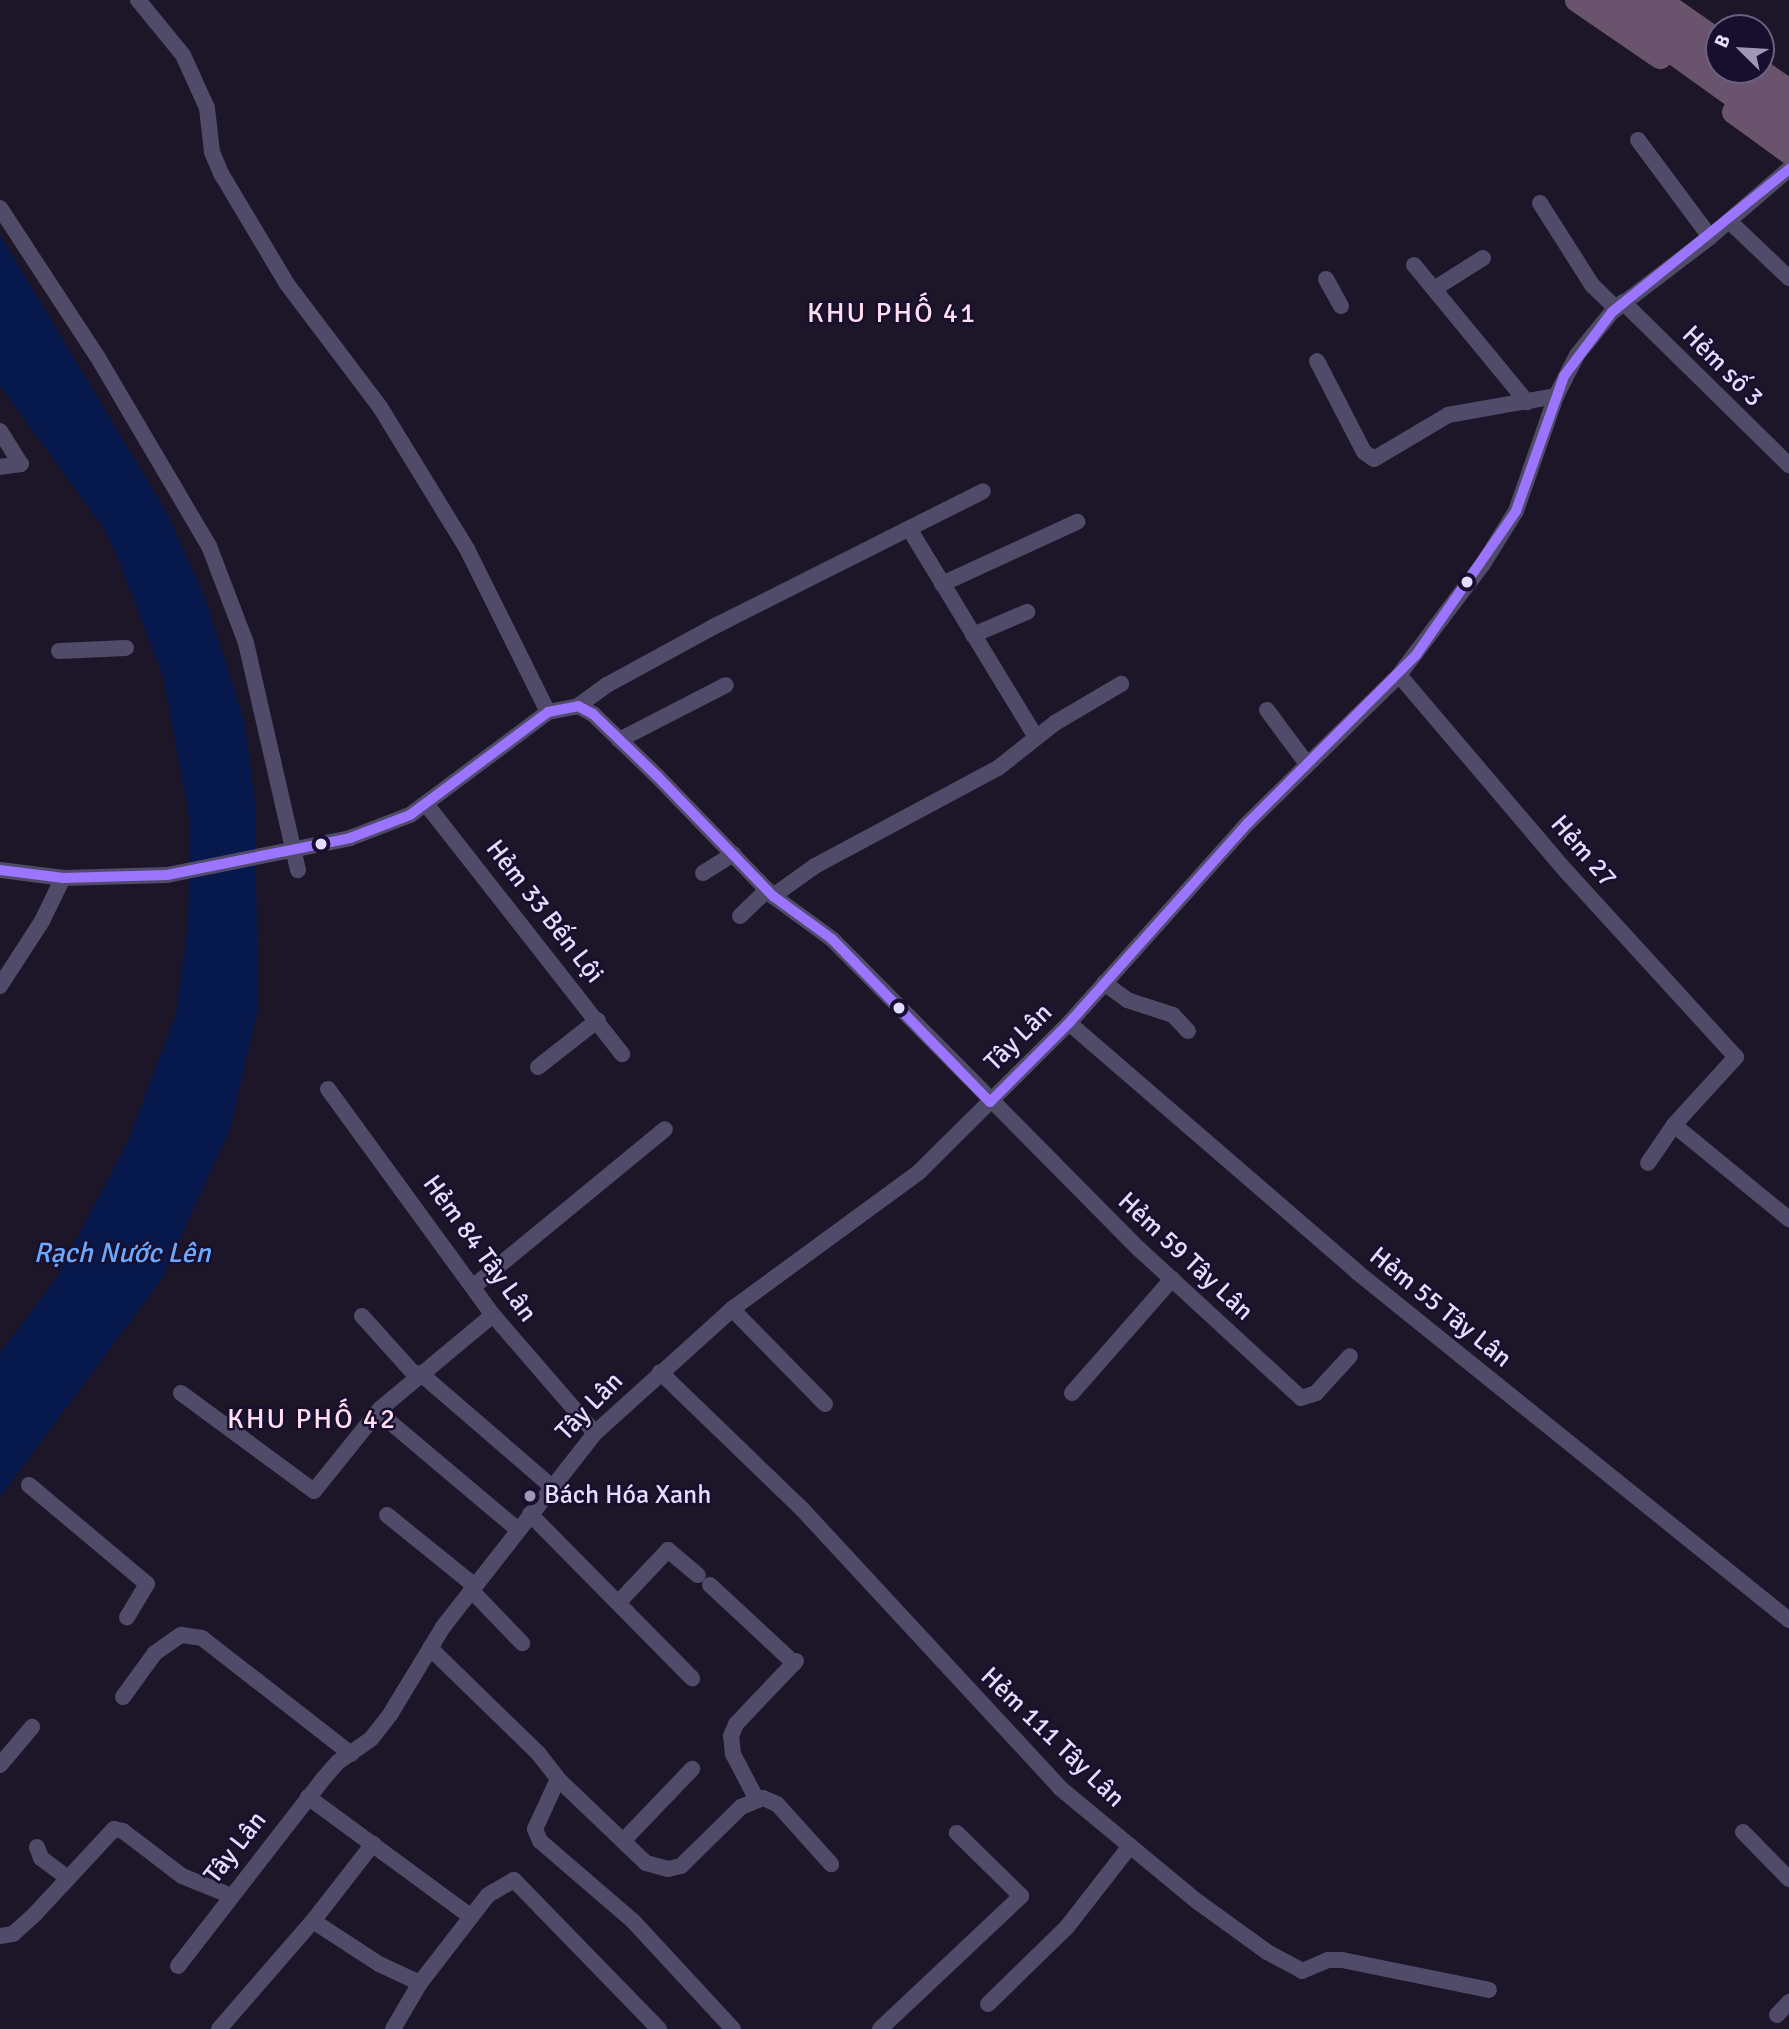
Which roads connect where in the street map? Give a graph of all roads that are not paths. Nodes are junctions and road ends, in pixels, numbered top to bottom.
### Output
1 (138, 0) edge
2 (1577, 0) edge
3 (1600, 0) edge
4 (1627, 0) edge
5 (1659, 0) edge
6 (1705, 32) edge
7 (1705, 56) edge
8 (1743, 84) edge
9 (1789, 117) edge
10 (1757, 128) junction
11 (1789, 136) edge
12 (1637, 140) dead end
13 (1789, 152) edge
14 (1789, 169) edge
15 (1540, 203) dead end
16 (0, 208) edge
17 (1729, 221) junction
18 (1710, 237) junction
19 (1482, 258) dead end
20 (1413, 265) dead end
21 (1789, 278) edge
22 (1326, 279) dead end
23 (1434, 289) junction
24 (1620, 305) junction
25 (1341, 306) dead end
26 (1317, 360) dead end
27 (1556, 396) junction
28 (1527, 402) junction
29 (0, 431) edge
30 (1789, 465) edge
31 (0, 467) edge
32 (983, 491) dead end
33 (1077, 522) dead end
34 (910, 530) junction
35 (942, 584) junction
36 (1027, 612) dead end
37 (973, 635) junction
38 (126, 648) dead end
39 (59, 651) dead end
40 (1399, 675) junction
41 (1121, 684) dead end
42 (726, 685) dead end
43 (578, 706) junction
44 (1267, 710) dead end
45 (548, 712) junction
46 (1036, 737) junction
47 (619, 740) junction
48 (1307, 764) junction
49 (426, 804) junction
50 (295, 848) junction
51 (733, 854) junction
52 (0, 870) edge
53 (298, 870) dead end
54 (703, 873) dead end
55 (63, 878) junction
56 (770, 893) junction
57 (740, 916) dead end
58 (1104, 983) junction
59 (0, 986) edge
60 (598, 1020) junction
61 (1069, 1023) junction
62 (1188, 1031) dead end
63 (622, 1054) dead end
64 (538, 1067) dead end
65 (328, 1089) dead end
66 (990, 1102) junction
67 (1674, 1125) junction
68 (665, 1129) dead end
69 (1648, 1163) dead end
70 (1789, 1219) edge
71 (1172, 1279) junction
72 (474, 1286) junction
73 (732, 1309) junction
74 (493, 1315) junction
75 (362, 1316) dead end
76 (1350, 1356) dead end
77 (660, 1371) junction
78 (419, 1375) junction
79 (181, 1393) dead end
80 (1072, 1393) dead end
81 (825, 1404) dead end
82 (378, 1412) junction
83 (595, 1433) junction
84 (29, 1485) dead end
85 (551, 1486) junction
86 (530, 1514) junction
87 (387, 1516) dead end
88 (518, 1530) junction
89 (473, 1588) junction
90 (618, 1603) junction
91 (127, 1617) dead end
92 (1789, 1620) edge
93 (522, 1643) dead end
94 (430, 1648) junction
95 (692, 1678) dead end
96 (123, 1697) dead end
97 (32, 1727) dead end
98 (351, 1754) junction
99 (0, 1765) edge
100 (692, 1769) dead end
101 (558, 1779) junction
102 (308, 1797) junction
103 (757, 1800) junction
104 (1744, 1832) dead end
105 (957, 1833) dead end
106 (623, 1841) junction
107 (373, 1844) junction
108 (1130, 1846) junction
109 (37, 1847) dead end
110 (831, 1864) dead end
111 (68, 1878) junction
112 (1789, 1878) edge
113 (229, 1895) junction
114 (470, 1916) junction
115 (313, 1921) junction
116 (1, 1936) edge
117 (178, 1966) dead end
118 (420, 1983) junction
119 (1489, 1990) dead end
120 (1789, 2002) edge
121 (988, 2004) dead end
122 (1777, 2015) dead end
123 (219, 2029) edge
124 (393, 2029) edge
125 (659, 2029) edge
126 (733, 2029) edge
127 (880, 2029) edge

1 - 45 street
2 - 10 highway
3 - 11 highway, bridge
4 - 7 highway
5 - 6 highway
8 - 9 highway
9 - 10 highway
10 - 13 highway
12 - 18 street
14 - 17 street, Tây Lân
15 - 24 street, Hẻm số 3
16 - 50 street
17 - 18 street, Tây Lân
17 - 21 street
18 - 24 street, Tây Lân
19 - 23 street
20 - 23 street
22 - 25 street
23 - 28 street
24 - 27 street, Tây Lân
24 - 30 street, Hẻm số 3
26 - 28 street
27 - 28 street
27 - 40 street, Tây Lân
29 - 31 street
32 - 34 street
33 - 35 street
34 - 35 street
34 - 43 street
35 - 37 street
36 - 37 street
37 - 46 street
38 - 39 street
40 - 48 street, Tây Lân
40 - 67 street, Hẻm 27
41 - 46 street
42 - 47 street
43 - 45 street
43 - 47 street, Hẻm 59 Tây Lân
44 - 48 street
45 - 49 street
46 - 56 street
47 - 51 street, Hẻm 59 Tây Lân
48 - 58 street, Tây Lân
49 - 50 street
49 - 60 street, Hẻm 33 Bến Lội
50 - 53 street
50 - 55 street
51 - 54 street
51 - 56 street, Hẻm 59 Tây Lân
52 - 55 street
55 - 59 street
56 - 57 street
56 - 66 street, Hẻm 59 Tây Lân
58 - 61 street, Tây Lân
58 - 62 street
60 - 63 street, Hẻm 33 Bến Lội
60 - 64 street
61 - 66 street, Tây Lân
61 - 92 street, Hẻm 55 Tây Lân
65 - 72 street, Hẻm 84 Tây Lân
66 - 71 street, Hẻm 59 Tây Lân
66 - 73 street, Tây Lân
67 - 69 street
67 - 70 street
68 - 72 street
71 - 76 street, Hẻm 59 Tây Lân
71 - 80 street
72 - 74 street, Hẻm 84 Tây Lân
73 - 77 street, Tây Lân
73 - 81 street
74 - 78 street
74 - 83 street, Hẻm 84 Tây Lân
75 - 78 street
77 - 83 street, Tây Lân
77 - 108 street, Hẻm 111 Tây Lân
78 - 82 street
78 - 85 street
79 - 82 street
82 - 88 street
83 - 85 street, Tây Lân
84 - 91 street
85 - 86 street, Tây Lân
86 - 88 street, Tây Lân
86 - 90 street
87 - 89 street
88 - 89 street, Tây Lân
89 - 93 street
89 - 94 street, Tây Lân
90 - 95 street
90 - 103 street
94 - 98 street, Tây Lân
94 - 101 street
96 - 98 street
97 - 99 street
98 - 102 street, Tây Lân
100 - 106 street
101 - 106 street
101 - 126 street
102 - 107 street
102 - 113 street, Tây Lân
103 - 106 street
103 - 110 street
104 - 112 street
105 - 127 street
107 - 114 street
107 - 115 street
108 - 119 street, Hẻm 111 Tây Lân
108 - 121 street
109 - 111 street
111 - 113 street
111 - 116 street
113 - 117 street, Tây Lân
114 - 118 street
114 - 125 street
115 - 118 street
115 - 123 street
118 - 124 street
120 - 122 street

